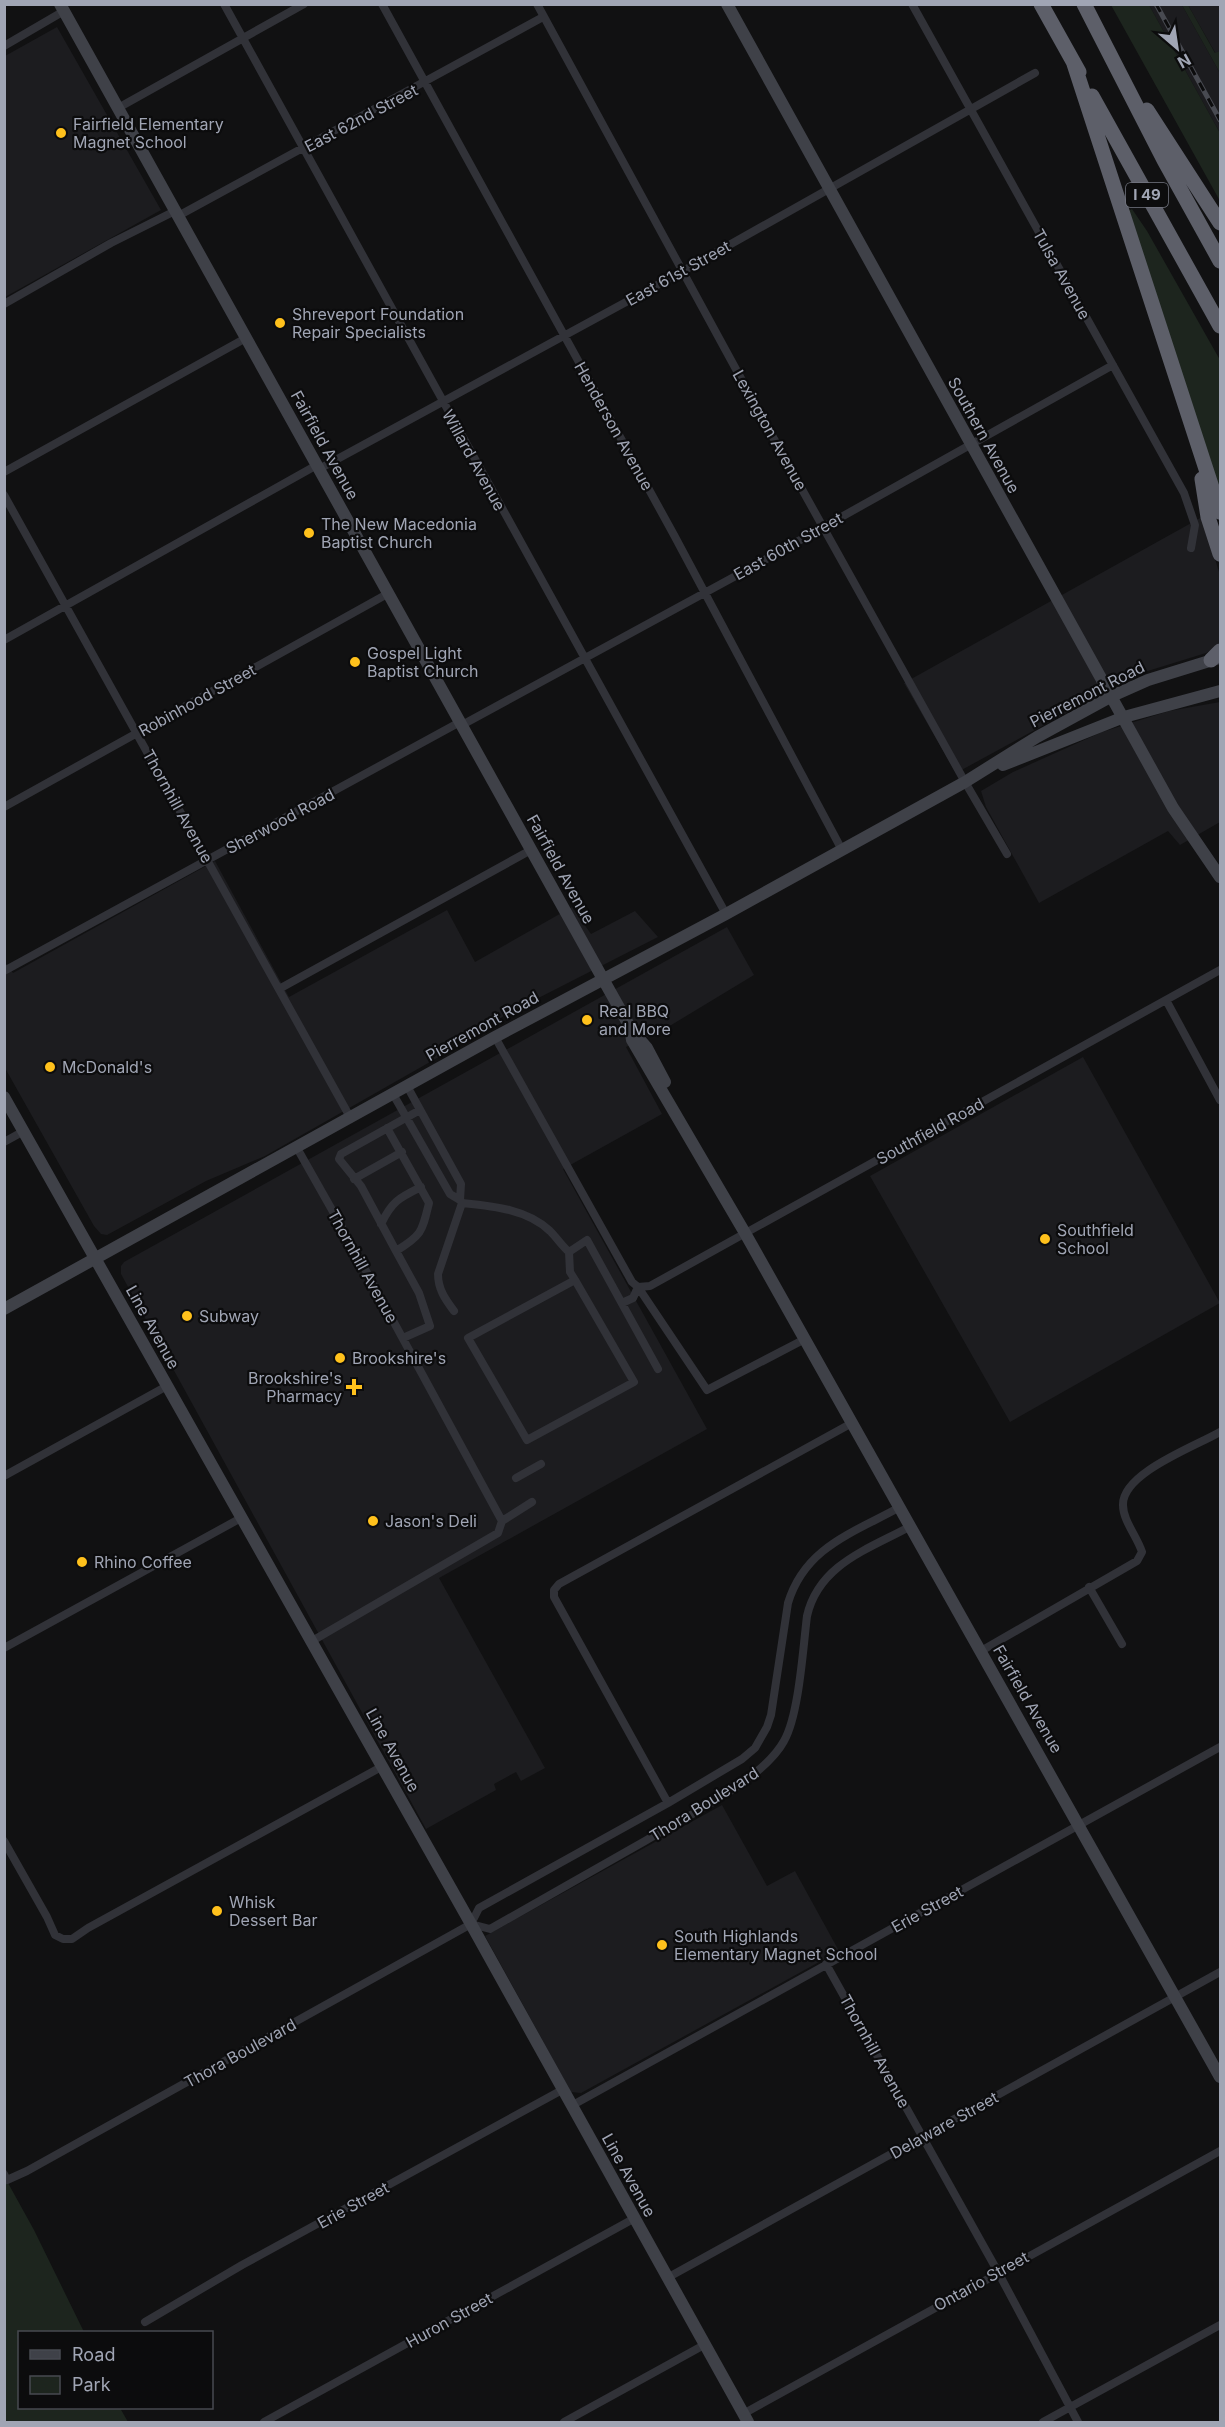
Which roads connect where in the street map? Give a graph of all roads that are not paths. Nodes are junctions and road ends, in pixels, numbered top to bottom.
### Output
1 (224, 4) edge
2 (304, 4) edge
3 (382, 4) edge
4 (537, 4) edge
5 (727, 4) edge
6 (912, 4) edge
7 (1041, 4) edge
8 (1084, 4) edge
9 (62, 8) edge
10 (543, 17) junction
11 (242, 39) junction
12 (4, 46) edge
13 (1107, 46) junction
14 (1074, 64) junction
15 (1035, 74) dead end
16 (425, 83) junction
17 (118, 108) junction
18 (971, 110) junction
19 (303, 149) junction
20 (828, 189) junction
21 (177, 214) junction
22 (1221, 223) edge
23 (1221, 261) edge
24 (683, 271) junction
25 (4, 304) edge
26 (1221, 326) edge
27 (564, 336) junction
28 (246, 338) junction
29 (1113, 365) junction
30 (442, 402) junction
31 (1195, 432) junction
32 (970, 445) junction
33 (318, 467) junction
34 (4, 472) edge
35 (4, 495) edge
36 (1221, 512) edge
37 (823, 526) junction
38 (1191, 548) dead end
39 (1221, 554) edge
40 (705, 592) junction
41 (389, 593) junction
42 (66, 606) junction
43 (4, 640) edge
44 (1217, 656) edge
45 (584, 658) junction
46 (1221, 691) edge
47 (1112, 696) junction
48 (1124, 717) junction
49 (461, 723) junction
50 (137, 733) junction
51 (977, 776) junction
52 (965, 782) junction
53 (4, 807) edge
54 (531, 850) junction
55 (842, 850) junction
56 (1007, 854) dead end
57 (207, 860) junction
58 (1221, 877) edge
59 (726, 914) junction
60 (1221, 970) edge
61 (4, 972) edge
62 (603, 979) junction
63 (279, 989) junction
64 (1166, 1000) junction
65 (495, 1037) junction
66 (407, 1086) junction
67 (393, 1094) junction
68 (4, 1097) edge
69 (1221, 1100) edge
70 (420, 1110) junction
71 (350, 1117) junction
72 (405, 1118) junction
73 (387, 1128) junction
74 (24, 1131) junction
75 (4, 1142) edge
76 (297, 1148) junction
77 (402, 1152) junction
78 (354, 1179) junction
79 (420, 1186) junction
80 (461, 1202) junction
81 (381, 1224) junction
82 (745, 1233) junction
83 (396, 1251) junction
84 (569, 1252) junction
85 (96, 1259) junction
86 (575, 1281) junction
87 (638, 1287) junction
88 (622, 1303) junction
89 (4, 1309) edge
90 (454, 1311) dead end
91 (403, 1338) junction
92 (805, 1339) junction
93 (658, 1369) dead end
94 (167, 1386) junction
95 (852, 1423) junction
96 (1221, 1432) edge
97 (541, 1464) dead end
98 (4, 1476) edge
99 (516, 1478) dead end
100 (532, 1502) dead end
101 (900, 1507) junction
102 (241, 1518) junction
103 (502, 1521) junction
104 (911, 1526) junction
105 (1089, 1587) junction
106 (312, 1641) junction
107 (1122, 1644) dead end
108 (4, 1648) edge
109 (981, 1651) junction
110 (1221, 1747) edge
111 (383, 1766) junction
112 (668, 1803) junction
113 (1080, 1825) junction
114 (4, 1841) edge
115 (471, 1924) junction
116 (826, 1964) junction
117 (1221, 1972) edge
118 (1176, 1996) junction
119 (1221, 2077) edge
120 (562, 2090) junction
121 (571, 2106) junction
122 (923, 2136) junction
123 (1221, 2151) edge
124 (6, 2177) edge
125 (635, 2218) junction
126 (998, 2272) junction
127 (667, 2278) junction
128 (145, 2322) dead end
129 (1221, 2325) edge
130 (705, 2345) junction
131 (1070, 2408) junction
132 (745, 2418) edge
133 (264, 2422) edge
134 (564, 2422) edge
135 (1042, 2422) edge
136 (1078, 2422) edge

1 - 11 street, Willard Avenue
2 - 11 street
3 - 16 street, Henderson Avenue
4 - 10 street, Lexington Avenue
5 - 20 street, Southern Avenue
6 - 18 street, Tulsa Avenue
7 - 14 highway, I 49
8 - 13 highway, I 49
9 - 12 street
9 - 17 street, Fairfield Avenue
10 - 16 street, East 62nd Street
10 - 24 street, Lexington Avenue
11 - 17 street
11 - 19 street, Willard Avenue
13 - 22 highway
13 - 23 highway, I 49
14 - 26 highway, I 49
14 - 31 highway
15 - 18 street, East 61st Street
16 - 19 street, East 62nd Street
16 - 27 street, Henderson Avenue
17 - 21 street, Fairfield Avenue
18 - 20 street, East 61st Street
18 - 29 street, Tulsa Avenue
19 - 21 street, East 62nd Street
19 - 30 street, Willard Avenue
20 - 24 street, East 61st Street
20 - 32 street, Southern Avenue
21 - 25 street, East 62nd Street
21 - 28 street, Fairfield Avenue
24 - 27 street, East 61st Street
24 - 37 street, Lexington Avenue
27 - 30 street, East 61st Street
27 - 40 street, Henderson Avenue
28 - 33 street, Fairfield Avenue
28 - 34 street
29 - 32 street, East 60th Street
29 - 38 street, Tulsa Avenue
30 - 33 street, East 61st Street
30 - 45 street, Willard Avenue
31 - 36 highway
31 - 39 highway
32 - 37 street, East 60th Street
32 - 47 street, Southern Avenue
33 - 41 street, Fairfield Avenue
33 - 42 street, East 61st Street
35 - 42 street, Thornhill Avenue
37 - 40 street, East 60th Street
37 - 52 street, Lexington Avenue
40 - 45 street, East 60th Street
40 - 55 street, Henderson Avenue
41 - 49 street, Fairfield Avenue
41 - 50 street, Robinhood Street
42 - 43 street, East 61st Street
42 - 50 street, Thornhill Avenue
44 - 47 street, Pierremont Road
45 - 49 street, East 60th Street
45 - 59 street, Willard Avenue
46 - 48 street, Pierremont Road
47 - 48 street, Southern Avenue
47 - 51 street, Pierremont Road
48 - 51 street, Pierremont Road
48 - 58 street, Southern Avenue
49 - 54 street, Fairfield Avenue
49 - 57 street, Sherwood Road
50 - 53 street, Robinhood Street
50 - 57 street, Thornhill Avenue
51 - 52 street, Pierremont Road
52 - 55 street, Pierremont Road
52 - 56 street, Lexington Avenue
54 - 62 street, Fairfield Avenue
54 - 63 street
55 - 59 street, Pierremont Road
57 - 61 street, Sherwood Road
57 - 63 street, Thornhill Avenue
59 - 62 street, Pierremont Road
60 - 64 street, Southfield Road
62 - 65 street, Pierremont Road
62 - 82 street, Fairfield Avenue
63 - 71 street, Thornhill Avenue
64 - 69 street
64 - 82 street, Southfield Road
65 - 66 street, Pierremont Road
65 - 87 street
66 - 67 street, Pierremont Road
66 - 70 street
67 - 71 street, Pierremont Road
67 - 72 street
68 - 74 street, Line Avenue
70 - 72 street
70 - 80 street
71 - 76 street, Pierremont Road
72 - 73 street
72 - 80 street
73 - 77 street
73 - 78 street
74 - 75 street
74 - 85 street, Line Avenue
76 - 85 street, Pierremont Road
76 - 91 street, Thornhill Avenue
77 - 78 street
77 - 79 street
78 - 81 street
79 - 81 street
79 - 83 street
80 - 84 street
80 - 90 street
81 - 83 street
82 - 87 street, Southfield Road
82 - 92 street, Fairfield Avenue
83 - 91 street
84 - 86 street
84 - 88 street
85 - 89 street, Pierremont Road
85 - 94 street, Line Avenue
86 - 86 street
87 - 88 street
87 - 92 street
88 - 93 street
91 - 103 street, Thornhill Avenue
92 - 95 street, Fairfield Avenue
94 - 98 street
94 - 102 street, Line Avenue
95 - 101 street, Fairfield Avenue
95 - 112 street
96 - 105 street
97 - 99 street
100 - 103 street
101 - 104 street, Fairfield Avenue
101 - 112 street, Thora Boulevard
102 - 106 street, Line Avenue
102 - 108 street
103 - 106 street
104 - 109 street, Fairfield Avenue
104 - 115 street, Thora Boulevard
105 - 107 street
105 - 109 street
106 - 111 street, Line Avenue
109 - 113 street, Fairfield Avenue
110 - 113 street, Erie Street
111 - 114 street
111 - 115 street, Line Avenue
112 - 115 street, Thora Boulevard
113 - 116 street, Erie Street
113 - 118 street, Fairfield Avenue
115 - 120 street, Line Avenue
115 - 124 street, Thora Boulevard
116 - 121 street, Erie Street
116 - 122 street, Thornhill Avenue
117 - 118 street, Delaware Street
118 - 119 street, Fairfield Avenue
118 - 122 street, Delaware Street
120 - 121 street, Line Avenue
120 - 128 street, Erie Street
121 - 125 street, Line Avenue
122 - 126 street, Thornhill Avenue
122 - 127 street, Delaware Street
123 - 126 street, Ontario Street
125 - 127 street, Line Avenue
125 - 133 street, Huron Street
126 - 131 street, Thornhill Avenue
126 - 132 street, Ontario Street
127 - 130 street, Line Avenue
129 - 131 street
130 - 132 street, Line Avenue
130 - 134 street
131 - 135 street
131 - 136 street, Thornhill Avenue

